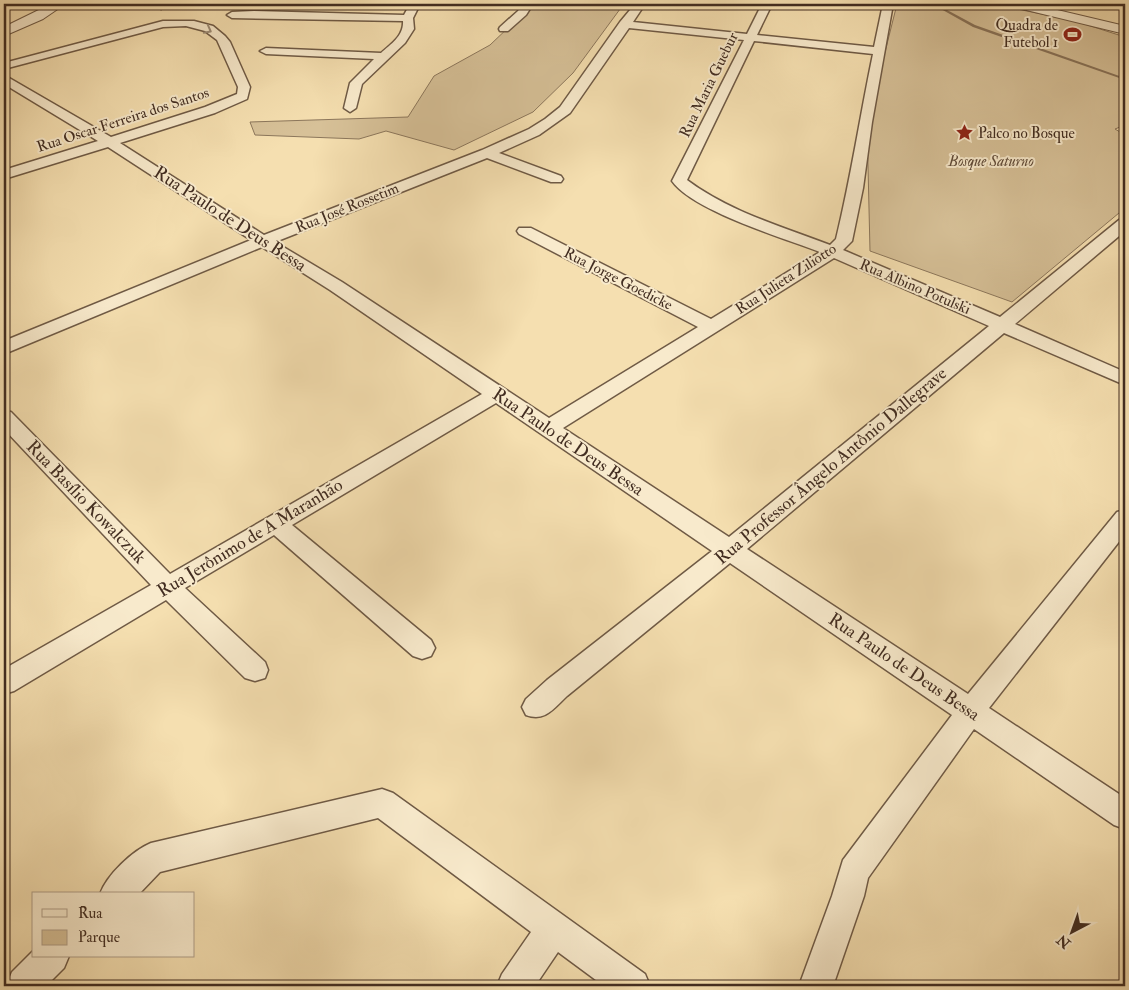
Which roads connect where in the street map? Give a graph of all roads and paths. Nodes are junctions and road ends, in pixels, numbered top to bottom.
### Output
1 (59, 4) edge
2 (415, 4) edge
3 (528, 4) edge
4 (640, 4) edge
5 (767, 4) edge
6 (888, 4) edge
7 (1018, 4) edge
8 (232, 15) dead end
9 (408, 18) junction
10 (624, 24) junction
11 (504, 30) dead end
12 (1125, 30) edge
13 (4, 32) edge
14 (751, 38) junction
15 (266, 51) dead end
16 (879, 51) junction
17 (383, 56) junction
18 (4, 66) edge
19 (4, 79) edge
20 (350, 108) dead end
21 (111, 143) junction
22 (487, 153) junction
23 (4, 175) edge
24 (556, 179) dead end
25 (679, 182) joint
26 (1125, 223) edge
27 (525, 231) dead end
28 (263, 241) junction
29 (832, 252) junction
30 (1001, 325) junction
31 (712, 327) junction
32 (4, 348) edge
33 (1125, 379) edge
34 (496, 394) junction
35 (4, 417) edge
36 (548, 428) junction
37 (1125, 518) edge
38 (275, 523) junction
39 (730, 550) junction
40 (167, 586) junction
41 (422, 648) dead end
42 (255, 670) dead end
43 (4, 682) edge
44 (536, 707) dead end
45 (970, 711) junction
46 (1125, 815) edge
47 (118, 892) edge
48 (554, 928) junction
49 (50, 958) edge
50 (819, 978) edge
51 (26, 986) edge
52 (514, 986) edge
53 (633, 986) edge

1 - 13 street
2 - 9 street
3 - 11 street
4 - 10 street, Rua José Rossetim
5 - 14 street, Rua Maria Guebur
6 - 16 street, Rua Julieta Ziliotto
7 - 12 street
8 - 9 street
9 - 17 street
10 - 14 street
10 - 22 street, Rua José Rossetim
14 - 16 street
14 - 25 street, Rua Maria Guebur
15 - 17 street
16 - 29 street, Rua Julieta Ziliotto
17 - 20 street
18 -> 21 street, Rua Oscar Ferreira dos Santos
19 - 21 street, Rua Paulo de Deus Bessa
21 - 23 street, Rua Oscar Ferreira dos Santos
21 - 28 street, Rua Paulo de Deus Bessa
22 - 24 street
22 - 28 street, Rua José Rossetim
25 - 29 street, Rua Albino Potulski
26 - 30 street, Rua Professor Ângelo Antônio Dallegrave
27 - 31 street, Rua Jorge Goedicke
28 - 32 street, Rua José Rossetim
28 - 34 street, Rua Paulo de Deus Bessa
29 - 30 street, Rua Albino Potulski
29 - 31 street, Rua Julieta Ziliotto
30 - 33 street, Rua Albino Potulski
30 - 39 street, Rua Professor Ângelo Antônio Dallegrave
31 - 36 street, Rua Julieta Ziliotto
34 - 36 street, Rua Paulo de Deus Bessa
34 - 38 street, Rua Jerônimo de A Maranhão
35 - 40 street, Rua Basílio Kowalczuk
36 - 39 street, Rua Paulo de Deus Bessa
37 - 45 street
38 - 40 street, Rua Jerônimo de A Maranhão
38 - 41 street
39 - 44 street, Rua Professor Ângelo Antônio Dallegrave
39 - 45 street, Rua Paulo de Deus Bessa
40 - 42 street, Rua Basílio Kowalczuk
40 - 43 street, Rua Jerônimo de A Maranhão
45 - 46 street, Rua Paulo de Deus Bessa
45 - 50 street
47 - 48 street
48 - 52 street
48 - 53 street
49 - 51 street

